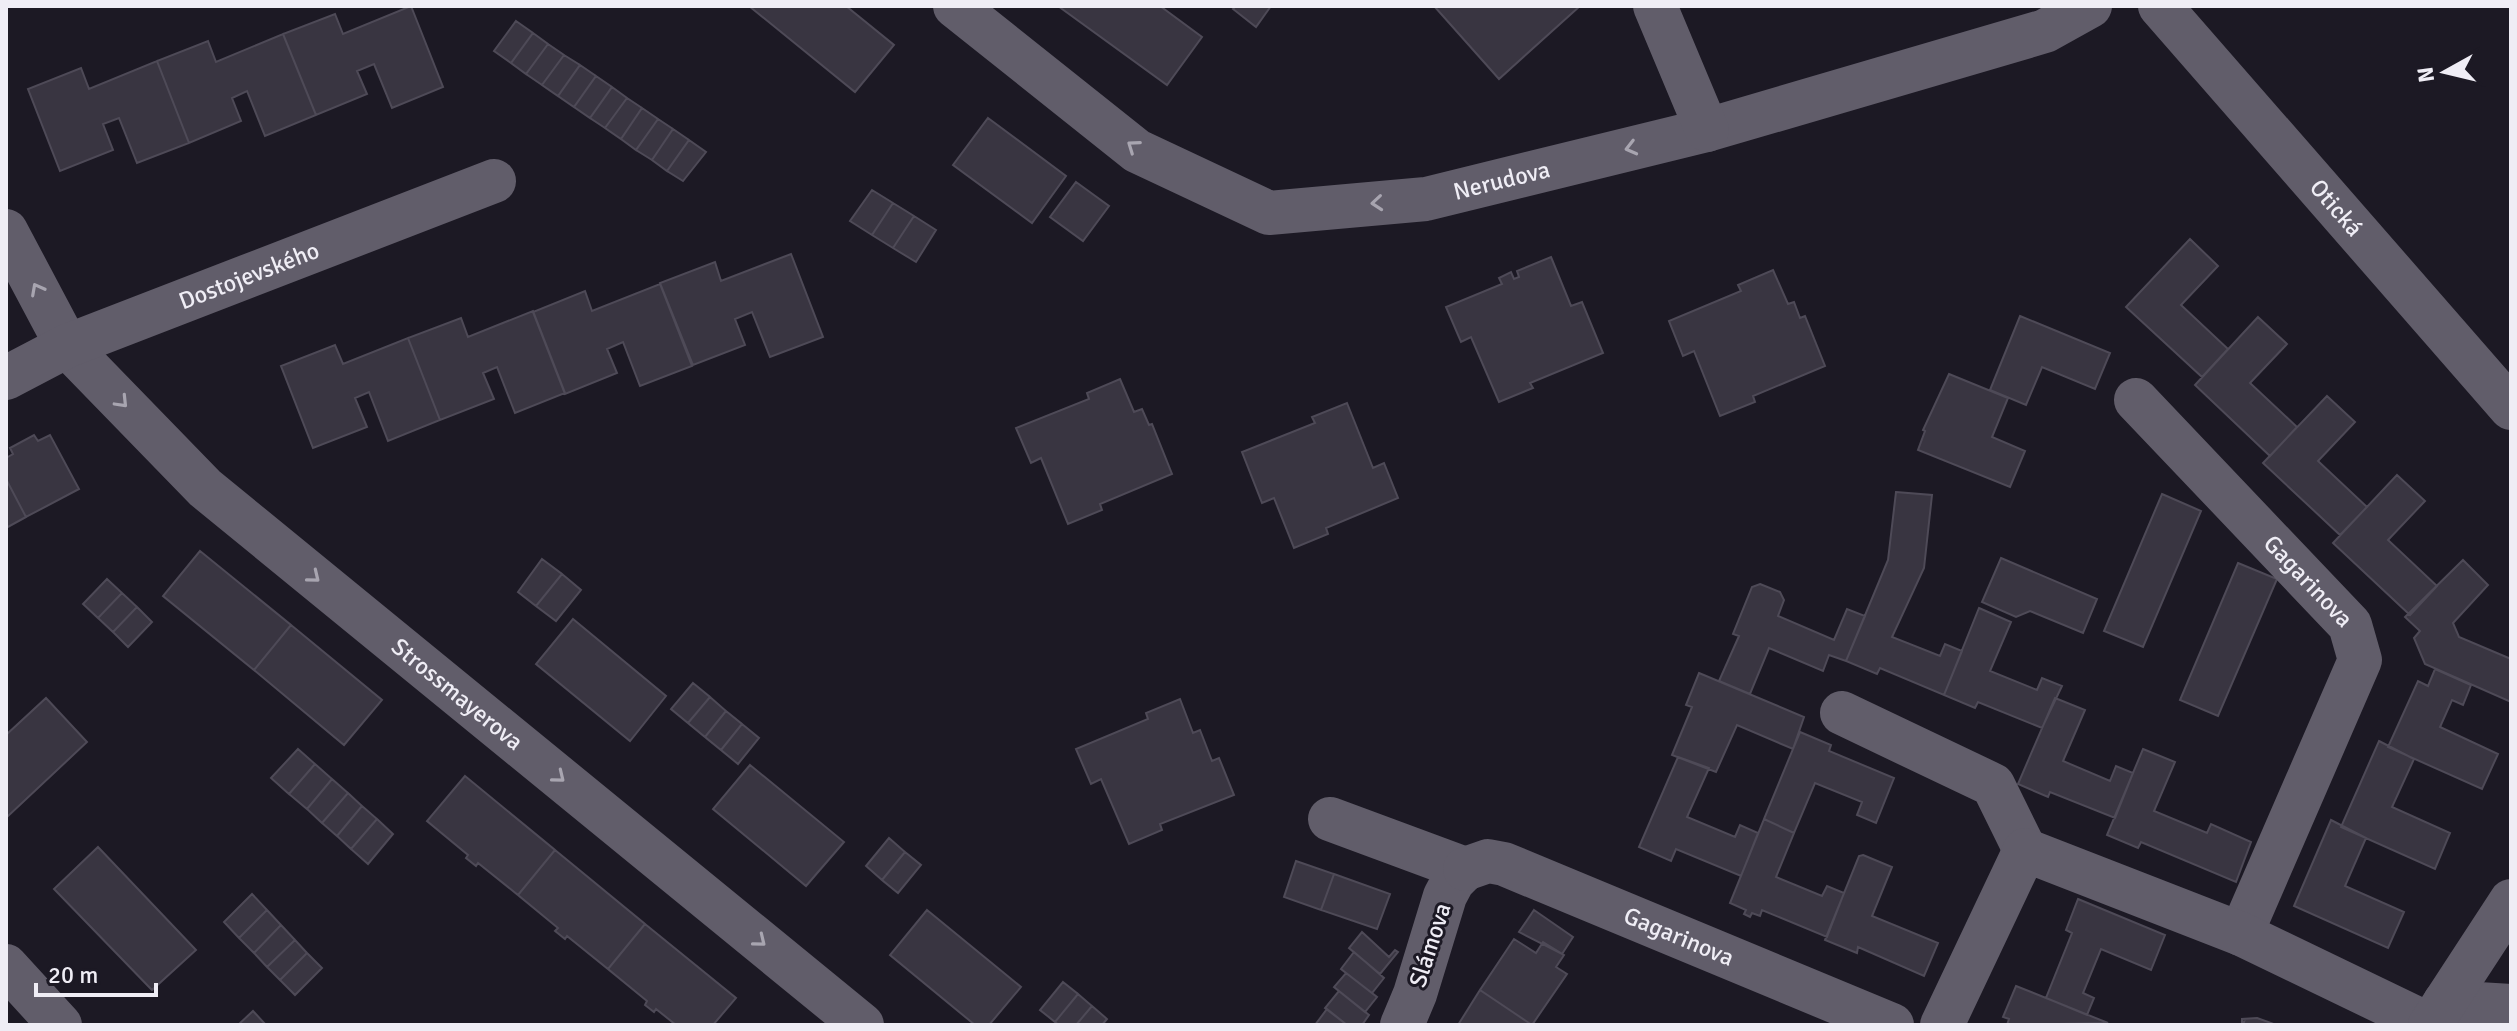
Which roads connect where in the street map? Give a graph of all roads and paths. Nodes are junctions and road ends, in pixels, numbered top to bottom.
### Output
1 (955, 6) edge
2 (1655, 6) edge
3 (2090, 6) edge
4 (2160, 6) edge
5 (1707, 130) junction
6 (494, 181) dead end
7 (6, 231) edge
8 (67, 346) junction
9 (6, 378) edge
10 (2136, 400) dead end
11 (2511, 408) edge
12 (1842, 713) dead end
13 (1330, 819) dead end
14 (2025, 850) junction
15 (1465, 869) junction
16 (2511, 901) edge
17 (2241, 934) junction
18 (6, 966) edge
19 (2511, 1006) edge
20 (2435, 1017) edge
21 (60, 1025) edge
22 (862, 1025) edge
23 (1402, 1025) edge
24 (1892, 1025) edge
25 (1942, 1025) edge

5 -> 1 street, Nerudova
2 - 5 street
3 - 5 street, Nerudova
4 - 11 street, Otická
6 - 8 street, Dostojevského
8 -> 7 street, Strossmayerova
8 - 9 street, Dostojevského
8 -> 22 street, Strossmayerova
10 - 17 street, Gagarinova
12 - 14 street
13 - 15 street
14 - 17 street
14 - 25 street
15 - 23 street, Slámova
15 - 24 street, Gagarinova
16 - 20 street
17 - 20 street
18 - 21 street
19 - 20 street

